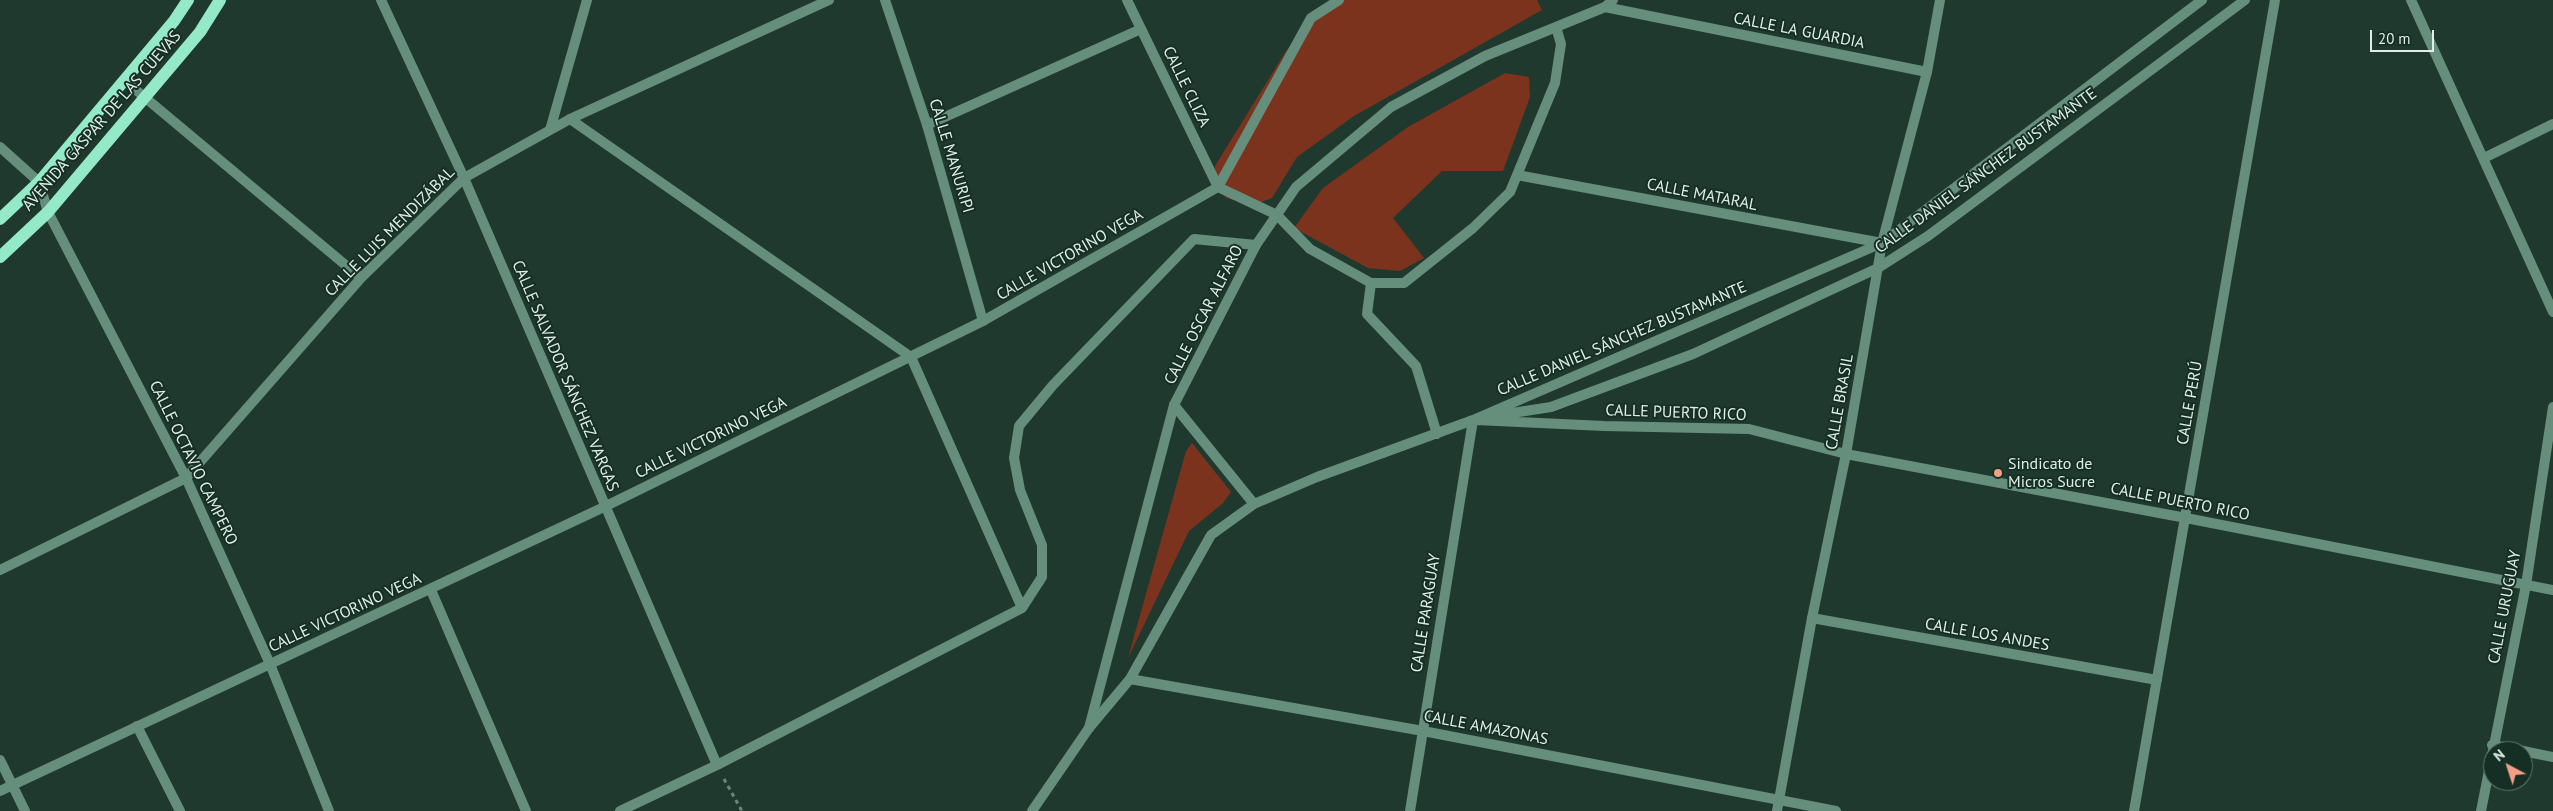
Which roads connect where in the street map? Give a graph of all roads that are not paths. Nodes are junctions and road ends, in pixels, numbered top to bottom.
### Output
1 (188, 0) edge
2 (220, 0) edge
3 (381, 0) edge
4 (588, 0) edge
5 (829, 0) edge
6 (885, 0) edge
7 (1127, 0) edge
8 (1339, 0) edge
9 (1614, 0) edge
10 (1940, 0) edge
11 (2202, 0) edge
12 (2245, 0) edge
13 (2275, 0) edge
14 (2411, 0) edge
15 (1605, 7) junction
16 (1556, 27) junction
17 (1141, 29) junction
18 (1927, 72) junction
19 (124, 80) junction
20 (146, 96) junction
21 (570, 119) junction
22 (2553, 124) edge
23 (927, 125) junction
24 (550, 130) junction
25 (0, 147) edge
26 (2484, 158) junction
27 (1517, 175) junction
28 (464, 178) junction
29 (39, 182) junction
30 (1218, 188) junction
31 (48, 212) junction
32 (1277, 215) junction
33 (0, 219) edge
34 (1882, 243) junction
35 (1256, 245) junction
36 (0, 257) edge
37 (1878, 268) junction
38 (360, 278) junction
39 (1370, 283) junction
40 (2553, 312) edge
41 (983, 322) junction
42 (911, 357) junction
43 (1174, 405) junction
44 (2553, 407) edge
45 (1473, 420) junction
46 (1438, 434) junction
47 (1846, 454) junction
48 (186, 478) junction
49 (1254, 504) junction
50 (604, 507) junction
51 (2186, 518) junction
52 (0, 570) edge
53 (2526, 585) junction
54 (432, 590) junction
55 (2553, 590) edge
56 (1022, 608) junction
57 (1812, 618) junction
58 (270, 664) junction
59 (1130, 679) junction
60 (2157, 680) junction
61 (138, 726) junction
62 (1089, 728) junction
63 (1423, 731) junction
64 (2493, 741) edge
65 (2533, 753) edge
66 (2553, 757) edge
67 (0, 760) edge
68 (717, 765) junction
69 (12, 785) junction
70 (0, 791) edge
71 (2484, 791) edge
72 (1778, 806) edge
73 (26, 811) edge
74 (180, 811) edge
75 (329, 811) edge
76 (526, 811) edge
77 (620, 811) edge
78 (1032, 811) edge
79 (1410, 811) edge
80 (1836, 811) edge
81 (2134, 811) edge
82 (2481, 811) edge

1 - 19 main road, AVENIDA GASPAR DE LAS CUEVAS
2 - 20 main road, AVENIDA GASPAR DE LAS CUEVAS
3 - 28 street, CALLE SALVADOR SÁNCHEZ VARGAS
4 - 24 street
5 - 21 street, CALLE LUIS MENDIZÁBAL
6 - 23 street, CALLE MANURIPI
7 - 17 street, CALLE CLIZA
8 - 30 street
9 - 15 street, CALLE OSCAR ALFARO
10 - 18 street, CALLE BRASIL
11 - 34 street, CALLE DANIEL SÁNCHEZ BUSTAMANTE
12 - 37 street, CALLE DANIEL SÁNCHEZ BUSTAMANTE
13 - 51 street, CALLE PERÚ
14 - 26 street
15 - 16 street, CALLE OSCAR ALFARO
15 - 18 street, CALLE LA GUARDIA
16 - 27 street
16 - 32 street, CALLE OSCAR ALFARO
17 - 23 street
17 - 30 street, CALLE CLIZA
18 - 34 street, CALLE BRASIL
19 - 20 street
19 - 29 main road, AVENIDA GASPAR DE LAS CUEVAS
20 - 31 main road, AVENIDA GASPAR DE LAS CUEVAS
20 - 38 street
21 - 24 street, CALLE LUIS MENDIZÁBAL
21 - 42 street
22 - 26 street
23 - 41 street, CALLE MANURIPI
24 - 28 street, CALLE LUIS MENDIZÁBAL
25 - 29 street
26 - 40 street
27 - 34 street, CALLE MATARAL
27 - 39 street
28 - 38 street, CALLE LUIS MENDIZÁBAL
28 - 50 street, CALLE SALVADOR SÁNCHEZ VARGAS
29 - 31 street, CALLE OCTAVIO CAMPERO
29 - 33 main road, AVENIDA GASPAR DE LAS CUEVAS
30 - 32 street
30 - 41 street, CALLE VICTORINO VEGA
31 - 36 main road, AVENIDA GASPAR DE LAS CUEVAS
31 - 48 street, CALLE OCTAVIO CAMPERO
32 - 35 street, CALLE OSCAR ALFARO
32 - 39 street
34 - 37 street, CALLE BRASIL
34 - 45 street, CALLE DANIEL SÁNCHEZ BUSTAMANTE
35 - 43 street, CALLE OSCAR ALFARO
35 - 56 street
37 - 45 street, CALLE DANIEL SÁNCHEZ BUSTAMANTE
37 - 47 street, CALLE BRASIL
38 - 48 street, CALLE LUIS MENDIZÁBAL
39 - 46 street
41 - 42 street, CALLE VICTORINO VEGA
42 - 50 street, CALLE VICTORINO VEGA
42 - 56 street
43 - 49 street
43 - 62 street, CALLE OSCAR ALFARO
44 - 53 street, CALLE URUGUAY
45 - 46 street, CALLE DANIEL SÁNCHEZ BUSTAMANTE
45 - 47 street, CALLE PUERTO RICO
45 - 63 street, CALLE PARAGUAY
46 - 49 street, CALLE DANIEL SÁNCHEZ BUSTAMANTE
47 - 51 street, CALLE PUERTO RICO
47 - 57 street, CALLE BRASIL
48 - 52 street, CALLE LUIS MENDIZÁBAL
48 - 58 street, CALLE OCTAVIO CAMPERO
49 - 59 street, CALLE DANIEL SÁNCHEZ BUSTAMANTE
50 - 54 street, CALLE VICTORINO VEGA
50 - 68 street, CALLE SALVADOR SÁNCHEZ VARGAS
51 - 53 street, CALLE PUERTO RICO
51 - 60 street, CALLE PERÚ
53 - 55 street, CALLE PUERTO RICO
53 - 64 street, CALLE URUGUAY
54 - 58 street, CALLE VICTORINO VEGA
54 - 76 street
56 - 68 street
57 - 60 street, CALLE LOS ANDES
57 - 72 street, CALLE BRASIL
58 - 61 street, CALLE VICTORINO VEGA
58 - 75 street, CALLE OCTAVIO CAMPERO
59 - 62 street, CALLE DANIEL SÁNCHEZ BUSTAMANTE
59 - 63 street, CALLE AMAZONAS
60 - 81 street, CALLE PERÚ
61 - 69 street, CALLE VICTORINO VEGA
61 - 74 street
62 - 78 street, CALLE OSCAR ALFARO
63 - 72 street, CALLE AMAZONAS
63 - 79 street, CALLE PARAGUAY
65 - 66 street
67 - 69 street
68 - 77 street
69 - 70 street, CALLE VICTORINO VEGA
69 - 73 street
71 - 82 street, CALLE URUGUAY
72 - 80 street, CALLE AMAZONAS

